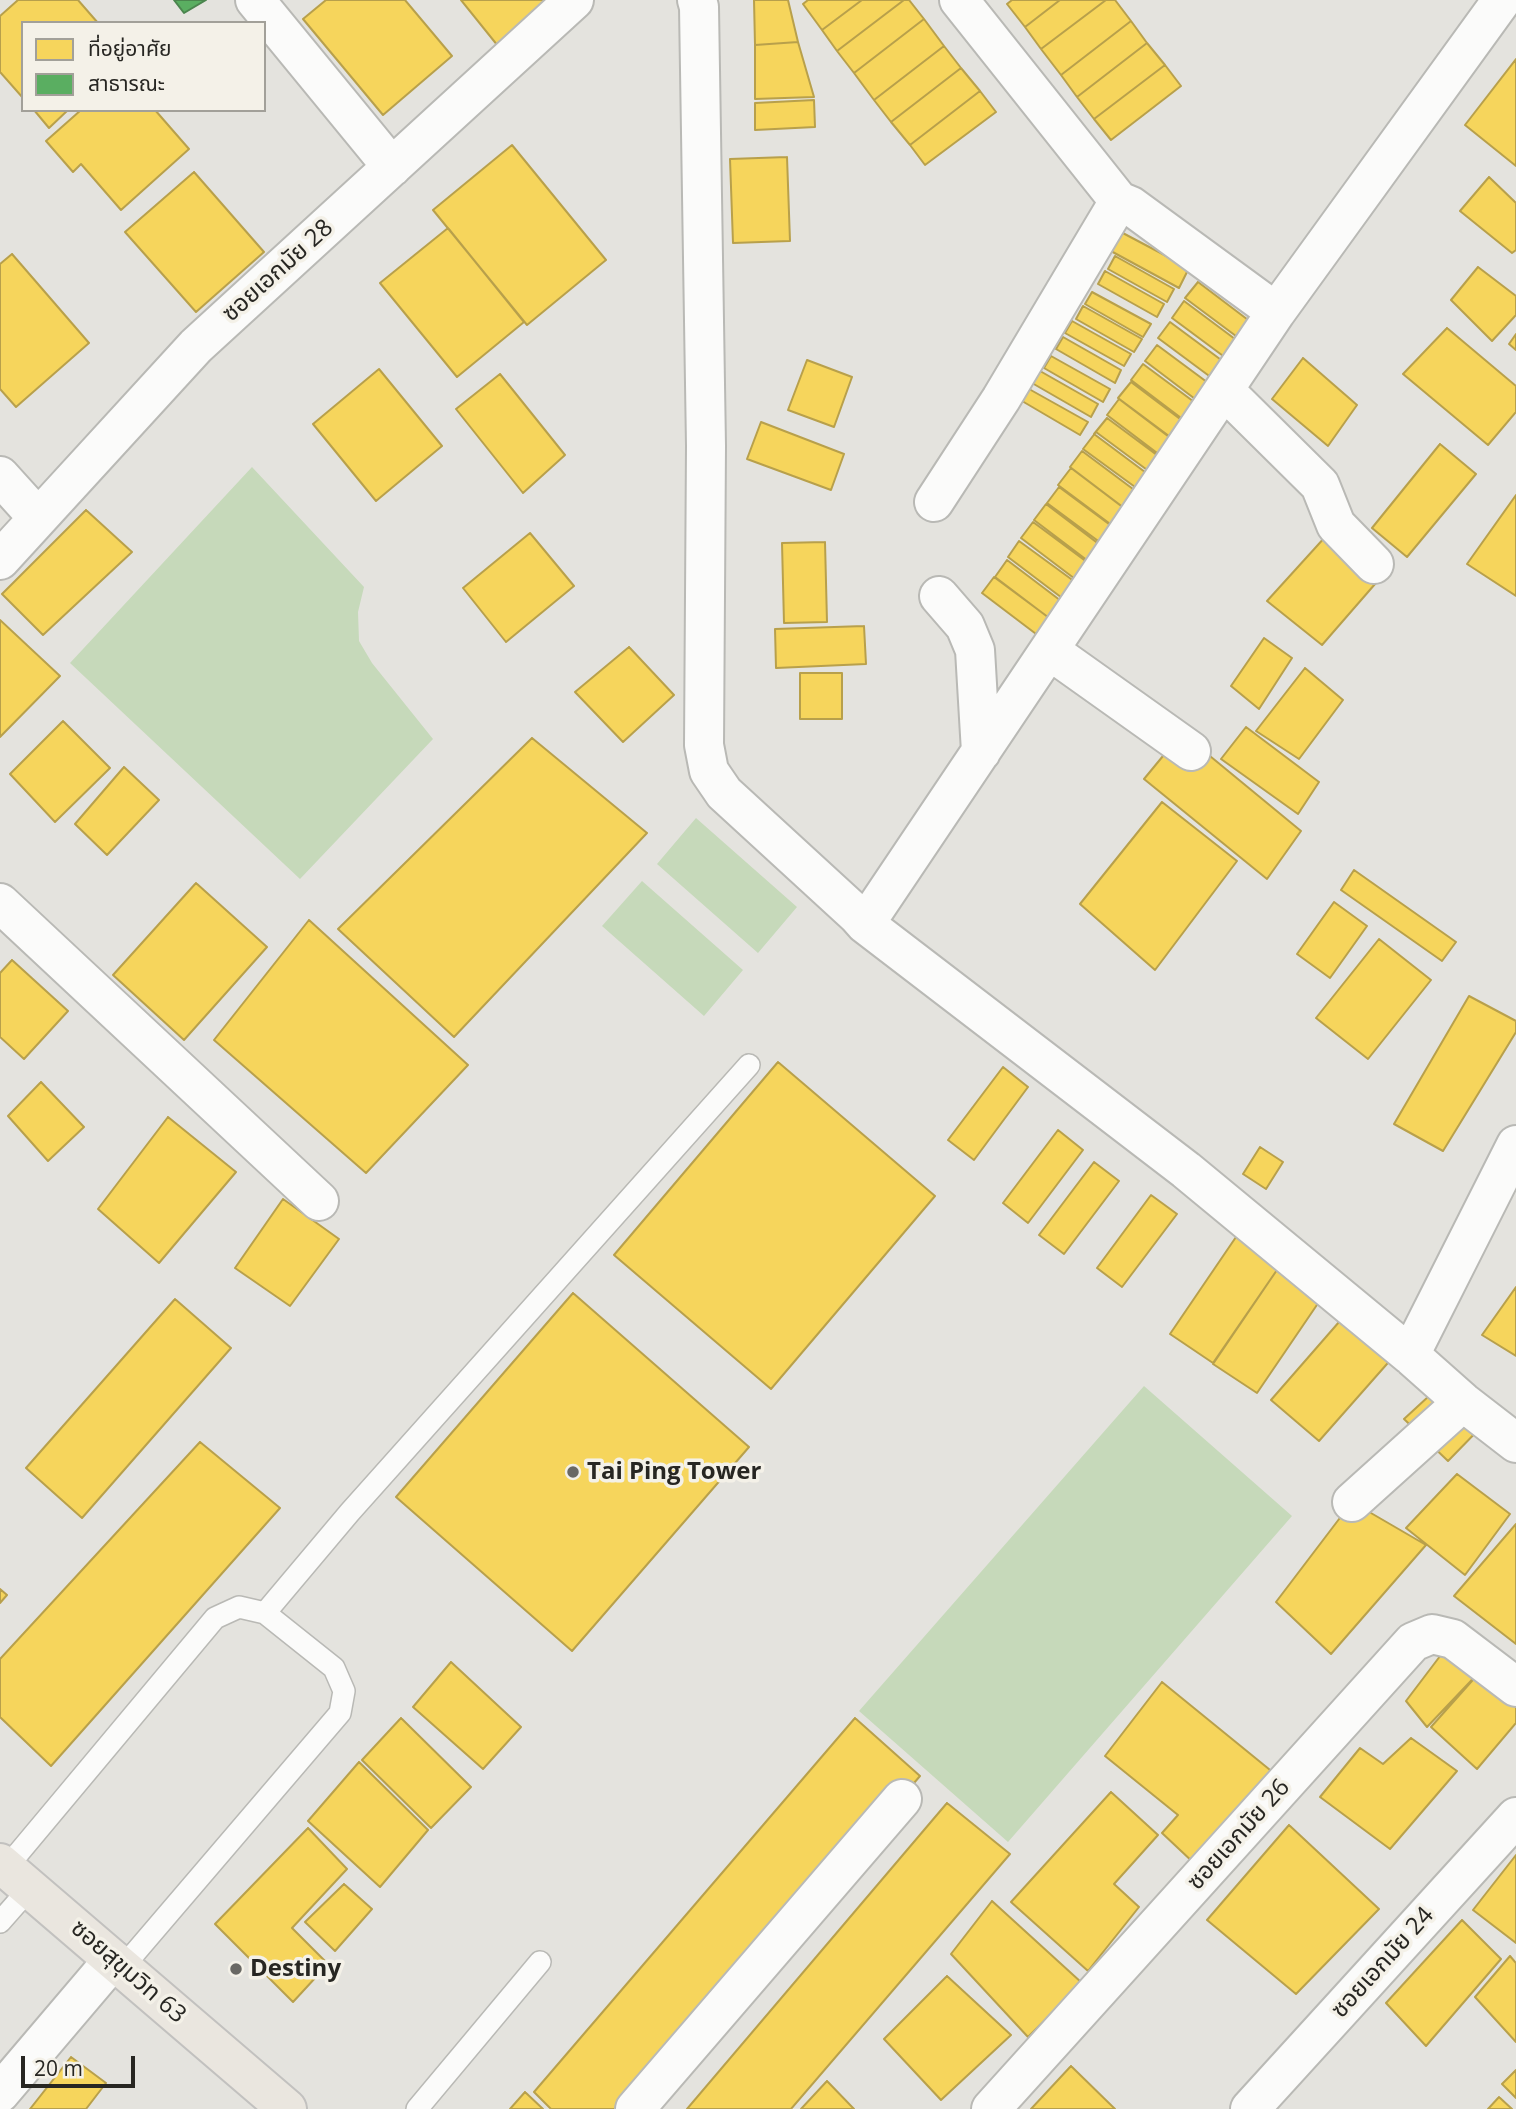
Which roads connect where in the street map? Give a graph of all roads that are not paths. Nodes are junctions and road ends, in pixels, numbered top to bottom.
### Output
1 (254, 0) edge
2 (574, 0) edge
3 (697, 0) edge
4 (959, 0) edge
5 (1500, 1) edge
6 (392, 167) junction
7 (1119, 201) junction
8 (1276, 312) junction
9 (1224, 390) junction
10 (0, 476) edge
11 (934, 502) dead end
12 (38, 518) junction
13 (0, 560) edge
14 (1374, 564) dead end
15 (939, 596) dead end
16 (1049, 650) junction
17 (1191, 751) dead end
18 (981, 752) junction
19 (0, 903) edge
20 (865, 924) junction
21 (749, 1065) dead end
22 (1516, 1145) edge
23 (319, 1201) dead end
24 (1410, 1355) junction
25 (1463, 1402) junction
26 (1516, 1443) edge
27 (1352, 1502) dead end
28 (265, 1613) junction
29 (1512, 1684) edge
30 (902, 1799) dead end
31 (1516, 1817) edge
32 (12, 1873) edge
33 (0, 1922) edge
34 (540, 1962) dead end
35 (118, 1964) junction
36 (0, 2093) edge
37 (287, 2109) edge
38 (417, 2109) edge
39 (635, 2109) edge
40 (991, 2109) edge
41 (1250, 2109) edge

1 - 6 street
2 - 6 street, ซอยเอกมัย 28
3 - 20 street
4 - 7 street
5 - 8 street
6 - 12 street, ซอยเอกมัย 28
7 - 8 street
7 - 11 street
8 - 9 street
9 - 14 street
9 - 16 street
10 - 12 street
12 - 13 street, ซอยเอกมัย 28
15 - 18 street
16 - 17 street
16 - 18 street
18 - 20 street
19 - 23 street
20 - 24 street
21 - 28 lane
22 - 24 street
24 - 25 street
25 - 26 street
25 - 27 street
28 - 32 lane
28 - 35 lane
29 - 40 street, ซอยเอกมัย 26
30 - 39 street
31 - 41 street, ซอยเอกมัย 24
32 - 33 lane
32 - 35 main road, ซอยสุขุมวิท 63
34 - 38 lane
35 - 36 street
35 - 37 main road, ซอยสุขุมวิท 63

